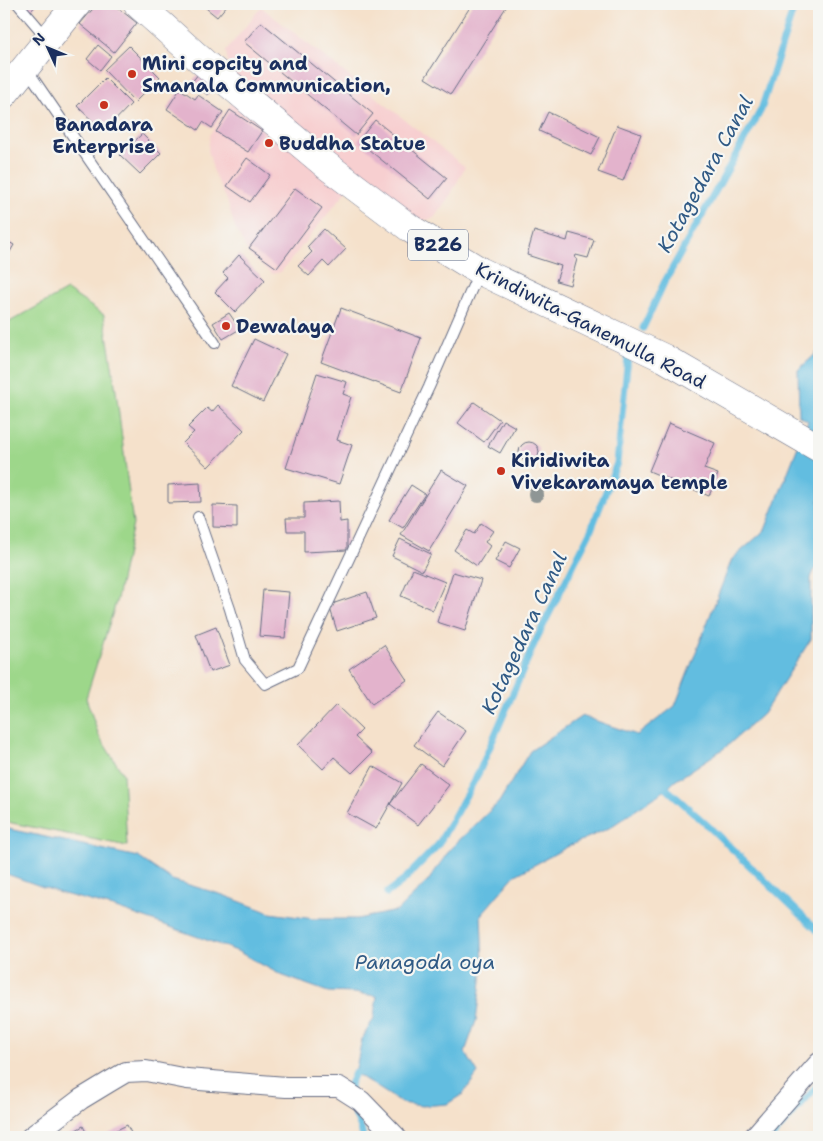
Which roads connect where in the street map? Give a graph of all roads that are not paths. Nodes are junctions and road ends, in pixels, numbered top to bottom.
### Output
1 (18, 4) edge
2 (77, 4) edge
3 (138, 4) edge
4 (48, 39) junction
5 (26, 67) junction
6 (4, 94) edge
7 (480, 271) junction
8 (214, 343) dead end
9 (819, 448) edge
10 (198, 517) dead end
11 (819, 1063) edge
12 (30, 1137) edge
13 (396, 1137) edge
14 (754, 1137) edge

1 - 4 lane
2 - 4 main road
3 - 7 main road, Krindiwita-Ganemulla Road / B226
4 - 5 main road
5 - 6 main road
5 - 8 lane
7 - 9 main road, Krindiwita-Ganemulla Road / B226
7 - 10 lane
11 - 14 street
12 - 13 street

